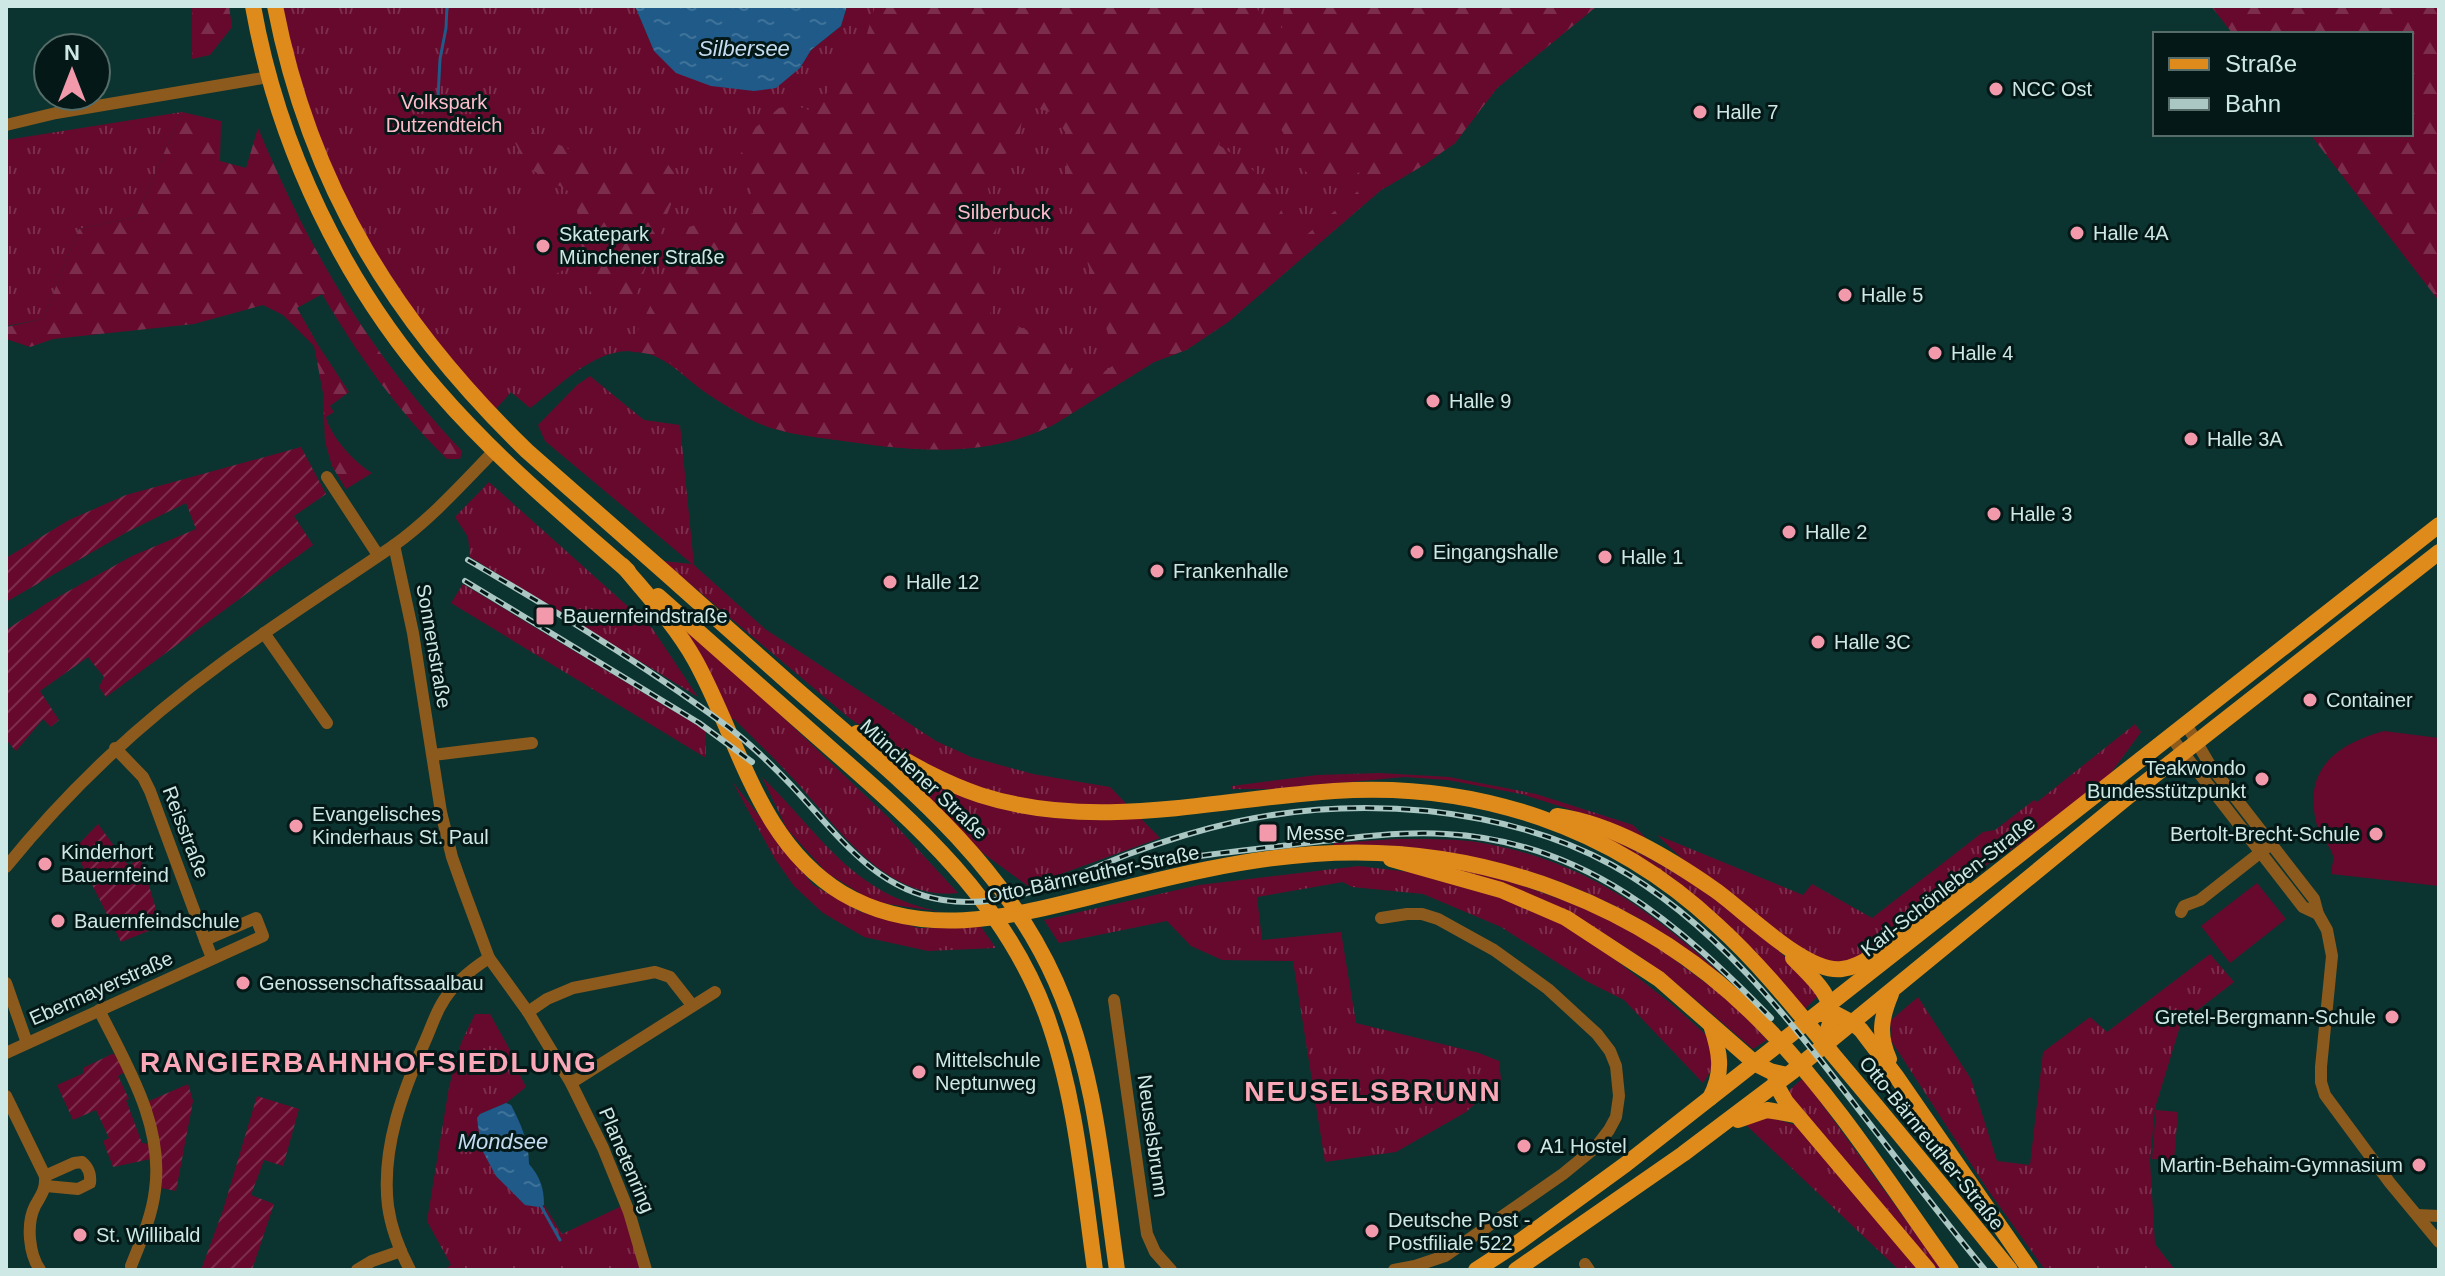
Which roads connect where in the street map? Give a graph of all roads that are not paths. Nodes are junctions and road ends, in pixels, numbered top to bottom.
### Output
1 (253, 6) edge
2 (275, 6) edge
3 (292, 75) junction
4 (269, 77) junction
5 (6, 125) edge
6 (445, 365) junction
7 (421, 372) junction
8 (512, 436) junction
9 (495, 450) junction
10 (327, 477) dead end
11 (2439, 525) edge
12 (394, 545) junction
13 (2439, 552) edge
14 (378, 555) junction
15 (623, 566) junction
16 (264, 633) junction
17 (828, 717) junction
18 (327, 723) dead end
19 (2186, 724) junction
20 (2171, 737) junction
21 (2197, 742) junction
22 (532, 743) dead end
23 (115, 748) junction
24 (2182, 753) junction
25 (433, 755) junction
26 (1530, 813) junction
27 (2272, 843) junction
28 (1371, 852) junction
29 (2261, 852) junction
30 (6, 867) edge
31 (1979, 888) junction
32 (2181, 912) dead end
33 (2318, 914) junction
34 (1381, 918) dead end
35 (205, 940) junction
36 (1777, 940) junction
37 (212, 958) junction
38 (489, 958) junction
39 (6, 983) edge
40 (1892, 991) junction
41 (715, 992) dead end
42 (1114, 1000) dead end
43 (692, 1005) junction
44 (99, 1010) junction
45 (528, 1012) junction
46 (1824, 1012) junction
47 (1711, 1023) junction
48 (1853, 1023) junction
49 (1827, 1040) junction
50 (27, 1043) junction
51 (6, 1053) edge
52 (1777, 1053) junction
53 (1756, 1064) junction
54 (1783, 1075) junction
55 (1896, 1076) junction
56 (571, 1083) junction
57 (6, 1096) edge
58 (1709, 1100) junction
59 (1797, 1116) junction
60 (1714, 1131) junction
61 (2417, 1215) junction
62 (2439, 1216) edge
63 (2439, 1242) edge
64 (401, 1251) junction
65 (133, 1269) edge
66 (40, 1270) edge
67 (357, 1270) edge
68 (410, 1270) edge
69 (646, 1270) edge
70 (1095, 1270) edge
71 (1117, 1270) edge
72 (1171, 1270) edge
73 (1394, 1270) edge
74 (1476, 1270) edge
75 (1516, 1270) edge
76 (1928, 1270) edge
77 (1951, 1270) edge
78 (2010, 1270) edge
79 (2030, 1270) edge

1 - 4 main road, Münchener Straße
2 - 3 main road, Münchener Straße
3 - 4 main road
3 - 6 main road, Münchener Straße
4 - 5 street
4 - 7 main road, Münchener Straße
6 - 7 main road
6 - 8 main road, Münchener Straße
7 - 9 main road, Münchener Straße
8 - 9 main road
8 - 17 main road, Münchener Straße
9 - 12 street
9 - 15 main road, Münchener Straße
10 - 14 street
11 - 19 main road, Karl-Schönleben-Straße
12 - 14 street
12 - 25 street, Sonnenstraße
13 - 21 main road
14 - 16 street
15 - 28 main road, Otto-Bärnreuther-Straße
15 - 70 main road, Münchener Straße
16 - 18 street
16 - 23 street
17 - 26 main road, Otto-Bärnreuther-Straße
17 - 71 main road, Münchener Straße
19 - 20 main road, Karl-Schönleben-Straße
19 - 21 street
20 - 24 street
20 - 31 main road, Karl-Schönleben-Straße
21 - 24 main road
21 - 27 street
22 - 25 street
23 - 30 street
23 - 35 street, Reisstraße
24 - 29 street
24 - 40 main road
25 - 38 street, Sonnenstraße
26 - 36 main road, Otto-Bärnreuther-Straße
26 - 78 main road, Otto-Bärnreuther-Straße
27 - 29 street
27 - 33 street
28 - 47 main road, Otto-Bärnreuther-Straße
28 - 77 main road, Otto-Bärnreuther-Straße
29 - 32 street
29 - 33 street
31 - 36 main road, Otto-Bärnreuther-Straße
31 - 46 main road, Karl-Schönleben-Straße
33 - 61 street
34 - 73 street
35 - 37 street, Reisstraße
35 - 37 street, Ebermayerstraße
36 - 46 main road, Otto-Bärnreuther-Straße
37 - 44 street, Ebermayerstraße
38 - 45 street, Planetenring
38 - 64 street
39 - 50 street
40 - 48 main road
40 - 55 main road, Otto-Bärnreuther-Straße
41 - 43 street
42 - 72 street, Neuselsbrunn
43 - 45 street
43 - 56 street
44 - 50 street, Ebermayerstraße
44 - 65 street
45 - 56 street, Planetenring
46 - 48 main road, Otto-Bärnreuther-Straße
46 - 49 main road
46 - 52 main road, Karl-Schönleben-Straße
47 - 53 main road, Otto-Bärnreuther-Straße
47 - 58 main road
48 - 49 main road
48 - 55 main road, Otto-Bärnreuther-Straße
49 - 54 main road
50 - 51 street, Ebermayerstraße
52 - 53 main road, Karl-Schönleben-Straße
52 - 54 main road
53 - 54 main road, Otto-Bärnreuther-Straße
53 - 58 main road, Karl-Schönleben-Straße
54 - 59 main road
54 - 60 main road
55 - 79 main road, Otto-Bärnreuther-Straße
56 - 69 street, Planetenring
57 - 66 street
58 - 74 main road, Karl-Schönleben-Straße
59 - 60 main road
59 - 76 main road
60 - 75 main road
61 - 62 street
61 - 63 street
64 - 67 street
64 - 68 street

